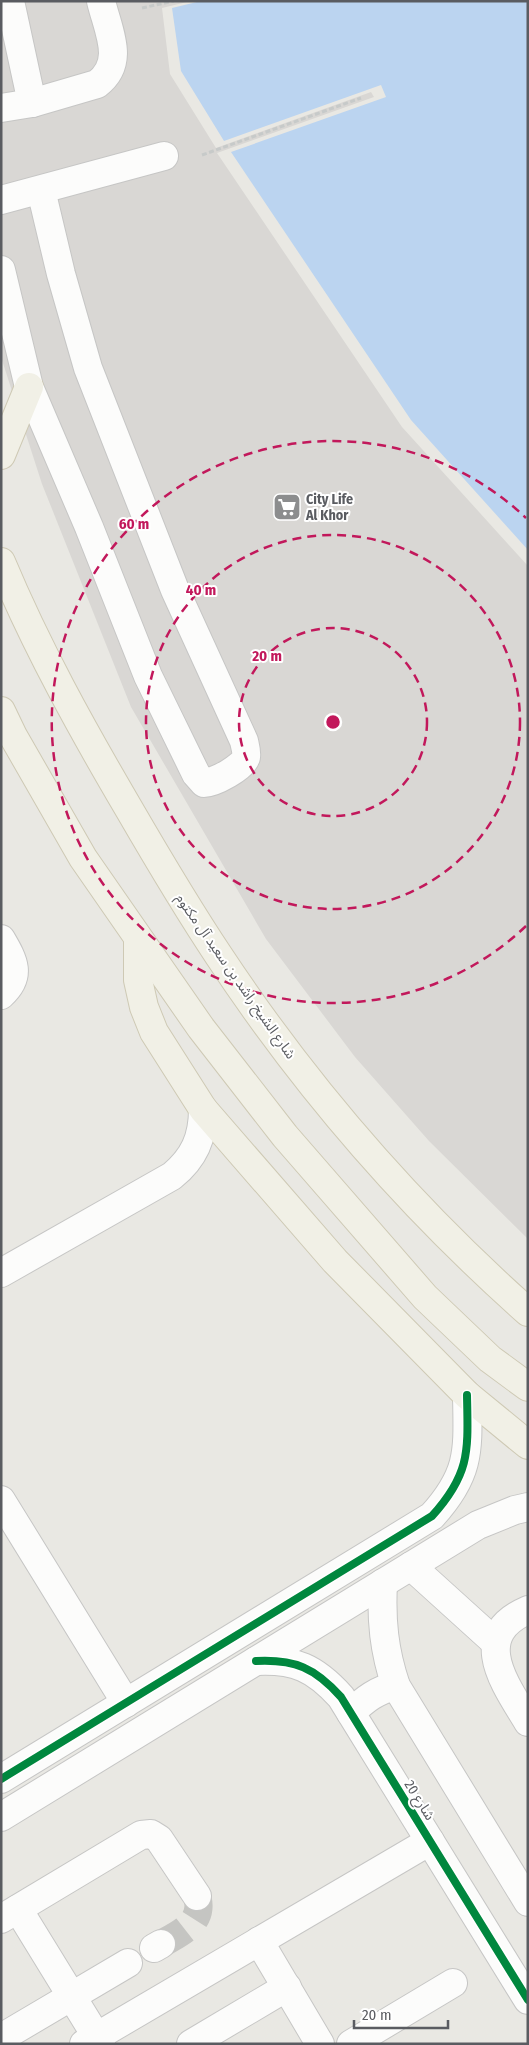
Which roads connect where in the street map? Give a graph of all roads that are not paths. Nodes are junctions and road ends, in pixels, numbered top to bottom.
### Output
1 (10, 1) edge
2 (101, 1) edge
3 (32, 103) junction
4 (1, 108) edge
5 (164, 156) dead end
6 (41, 190) junction
7 (1, 200) edge
8 (1, 270) edge
9 (29, 387) junction
10 (1, 456) edge
11 (1, 562) edge
12 (1, 711) edge
13 (1, 939) edge
14 (138, 939) junction
15 (1, 995) edge
16 (203, 1109) junction
17 (1, 1273) edge
18 (517, 1298) edge
19 (528, 1312) edge
20 (528, 1387) edge
21 (467, 1395) junction
22 (528, 1445) edge
23 (1, 1500) edge
24 (528, 1507) edge
25 (411, 1566) junction
26 (383, 1583) junction
27 (528, 1610) edge
28 (496, 1643) junction
29 (256, 1661) junction
30 (396, 1686) junction
31 (126, 1703) junction
32 (351, 1713) junction
33 (528, 1722) edge
34 (1, 1779) edge
35 (1, 1817) edge
36 (430, 1841) junction
37 (197, 1896) tunnel mouth
38 (528, 1902) edge
39 (10, 1914) edge
40 (259, 1941) junction
41 (128, 1963) dead end
42 (454, 1983) dead end
43 (287, 1987) junction
44 (72, 1996) junction
45 (528, 2000) edge
46 (1, 2038) edge
47 (94, 2041) edge
48 (191, 2044) edge
49 (320, 2044) edge
50 (351, 2044) edge

1 - 3 street
2 - 3 street
3 - 4 street
5 - 6 street
6 - 7 street
6 - 9 street
8 - 9 street
9 - 10 main road
11 - 18 main road, شارع الشيخ راشد بن سعيد آل مكتوم
12 - 14 main road
13 - 15 street
14 - 16 main road
14 - 20 main road
16 - 17 street
16 - 21 main road
18 - 19 main road, شارع الشيخ راشد بن سعيد آل مكتوم
21 - 22 main road
21 - 31 street
23 - 31 street
24 - 25 street
25 - 26 street
25 - 28 street
26 - 29 street
26 - 30 street
27 - 28 street
28 - 33 street
29 - 32 street, شارع 20
29 - 35 street
30 - 32 street
30 - 38 street
31 - 34 street
32 - 36 street, شارع 20
36 - 40 street
36 - 45 street, شارع 20
37 - 39 street
39 - 44 street
40 - 43 street
40 - 47 street
41 - 44 street
42 - 50 street
43 - 48 street
43 - 49 street
44 - 46 street
44 - 47 street

